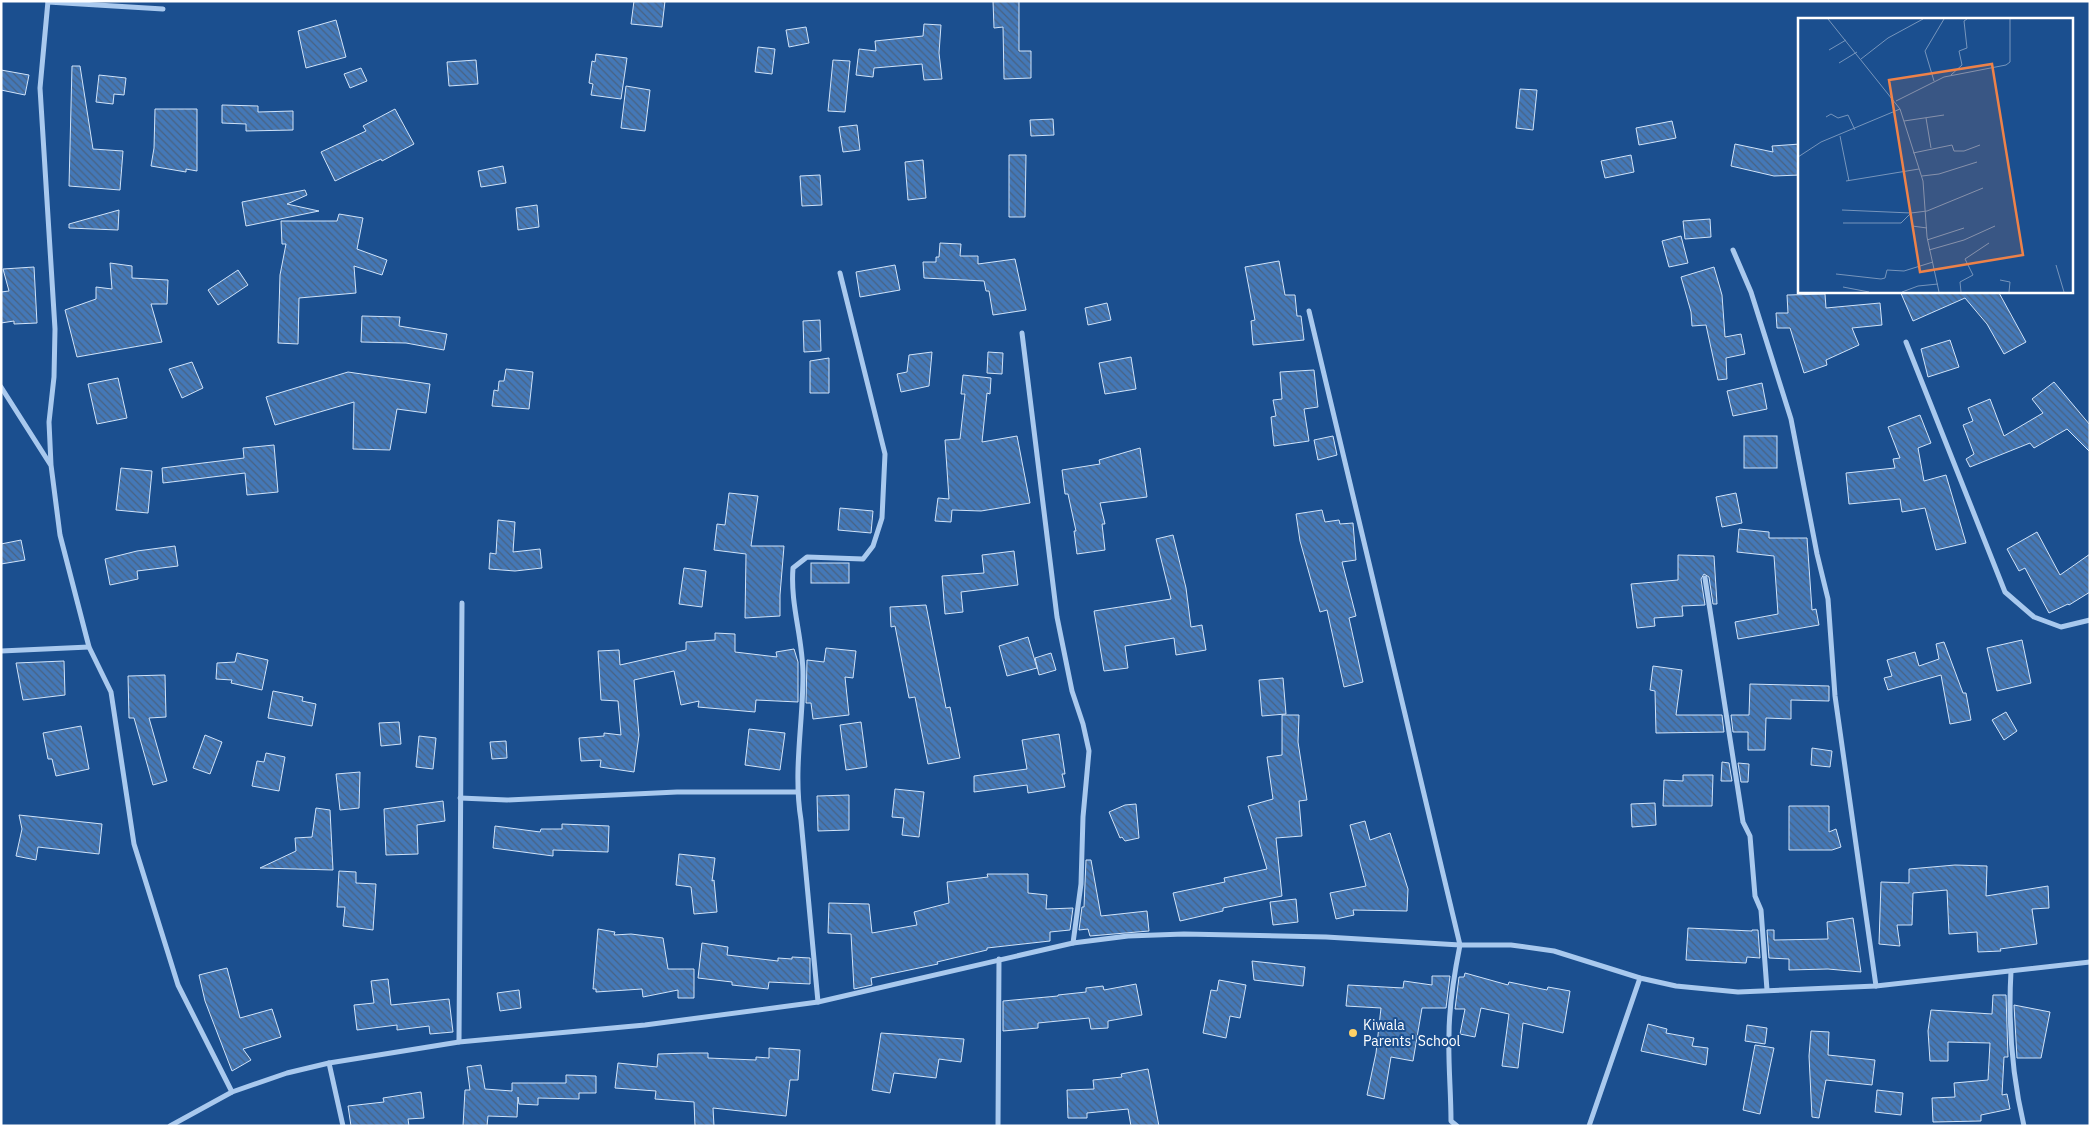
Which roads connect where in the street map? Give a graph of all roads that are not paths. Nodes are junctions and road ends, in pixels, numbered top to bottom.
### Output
1 (48, 2) edge
2 (163, 9) dead end
3 (1733, 250) dead end
4 (840, 273) dead end
5 (1309, 311) dead end
6 (1022, 333) dead end
7 (1906, 342) dead end
8 (1, 387) edge
9 (51, 465) junction
10 (1705, 578) dead end
11 (462, 604) dead end
12 (2090, 620) edge
13 (89, 647) junction
14 (1, 651) edge
15 (796, 792) junction
16 (460, 798) junction
17 (1073, 943) junction
18 (1460, 945) junction
19 (999, 959) junction
20 (2090, 962) edge
21 (2011, 971) junction
22 (1640, 978) junction
23 (1876, 986) junction
24 (1766, 990) junction
25 (818, 1002) junction
26 (459, 1042) junction
27 (329, 1063) junction
28 (232, 1092) junction
29 (1450, 1123) edge
30 (170, 1126) edge
31 (343, 1126) edge
32 (998, 1126) edge
33 (1457, 1126) edge
34 (1589, 1126) edge
35 (2024, 1126) edge

1 - 2 street
1 - 9 street
3 - 23 street
4 - 15 street
5 - 18 street
6 - 17 street
7 - 12 street
8 - 9 street
9 - 13 street
10 - 24 street
11 - 16 street
13 - 14 street
13 - 28 street
15 - 16 street
15 - 25 street
16 - 26 street
17 - 18 street
17 - 19 street
18 - 22 street
18 - 29 street
19 - 25 street
19 - 32 street
20 - 21 street
21 - 23 street
21 - 35 street
22 - 24 street
22 - 34 street
23 - 24 street
25 - 26 street
26 - 27 street
27 - 28 street
27 - 31 street
28 - 30 street
29 - 33 street

